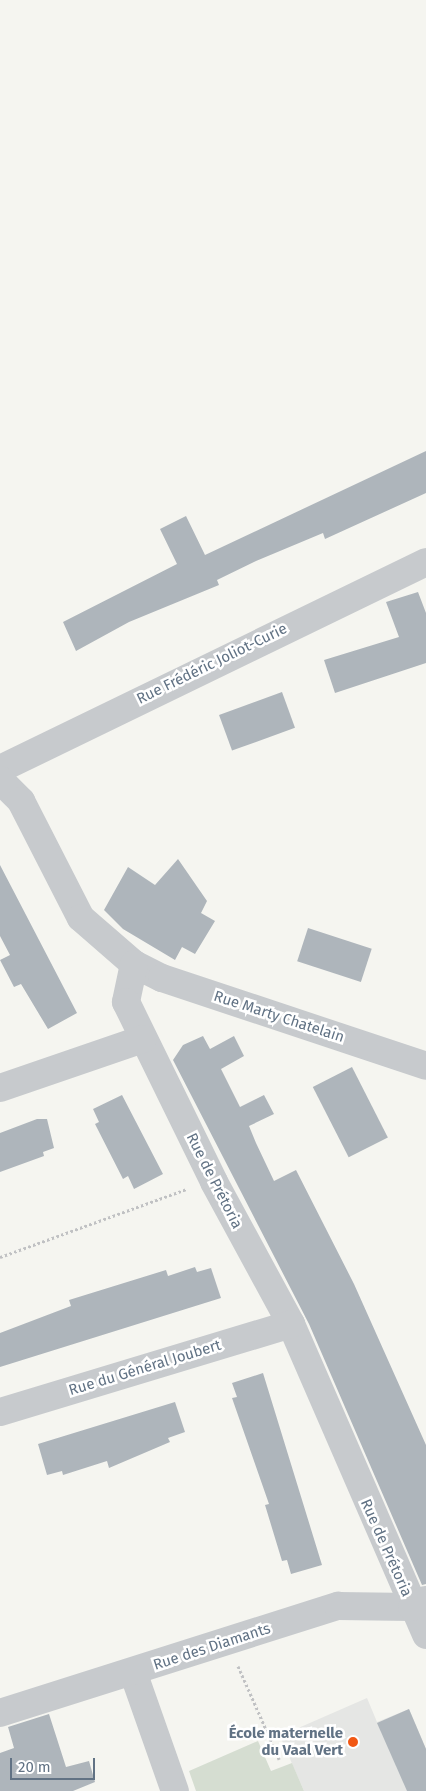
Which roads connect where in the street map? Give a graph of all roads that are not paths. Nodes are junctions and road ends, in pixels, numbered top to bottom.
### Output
1 (426, 562) edge
2 (0, 769) edge
3 (0, 780) edge
4 (134, 964) junction
5 (143, 1039) junction
6 (426, 1066) edge
7 (0, 1088) edge
8 (291, 1324) junction
9 (0, 1412) edge
10 (419, 1603) edge
11 (426, 1635) edge
12 (133, 1672) junction
13 (0, 1713) edge
14 (175, 1791) edge

1 - 2 street, Rue Frédéric Joliot-Curie
3 - 4 street
4 - 5 street, Rue de Prétoria
4 - 6 street, Rue Marty Chatelain
5 - 7 street
5 - 8 street, Rue de Prétoria
8 - 9 street, Rue du Général Joubert
8 - 10 street, Rue de Prétoria
10 - 11 street, Rue de Prétoria
10 - 12 street, Rue des Diamants
12 - 13 street, Rue des Diamants
12 - 14 street

